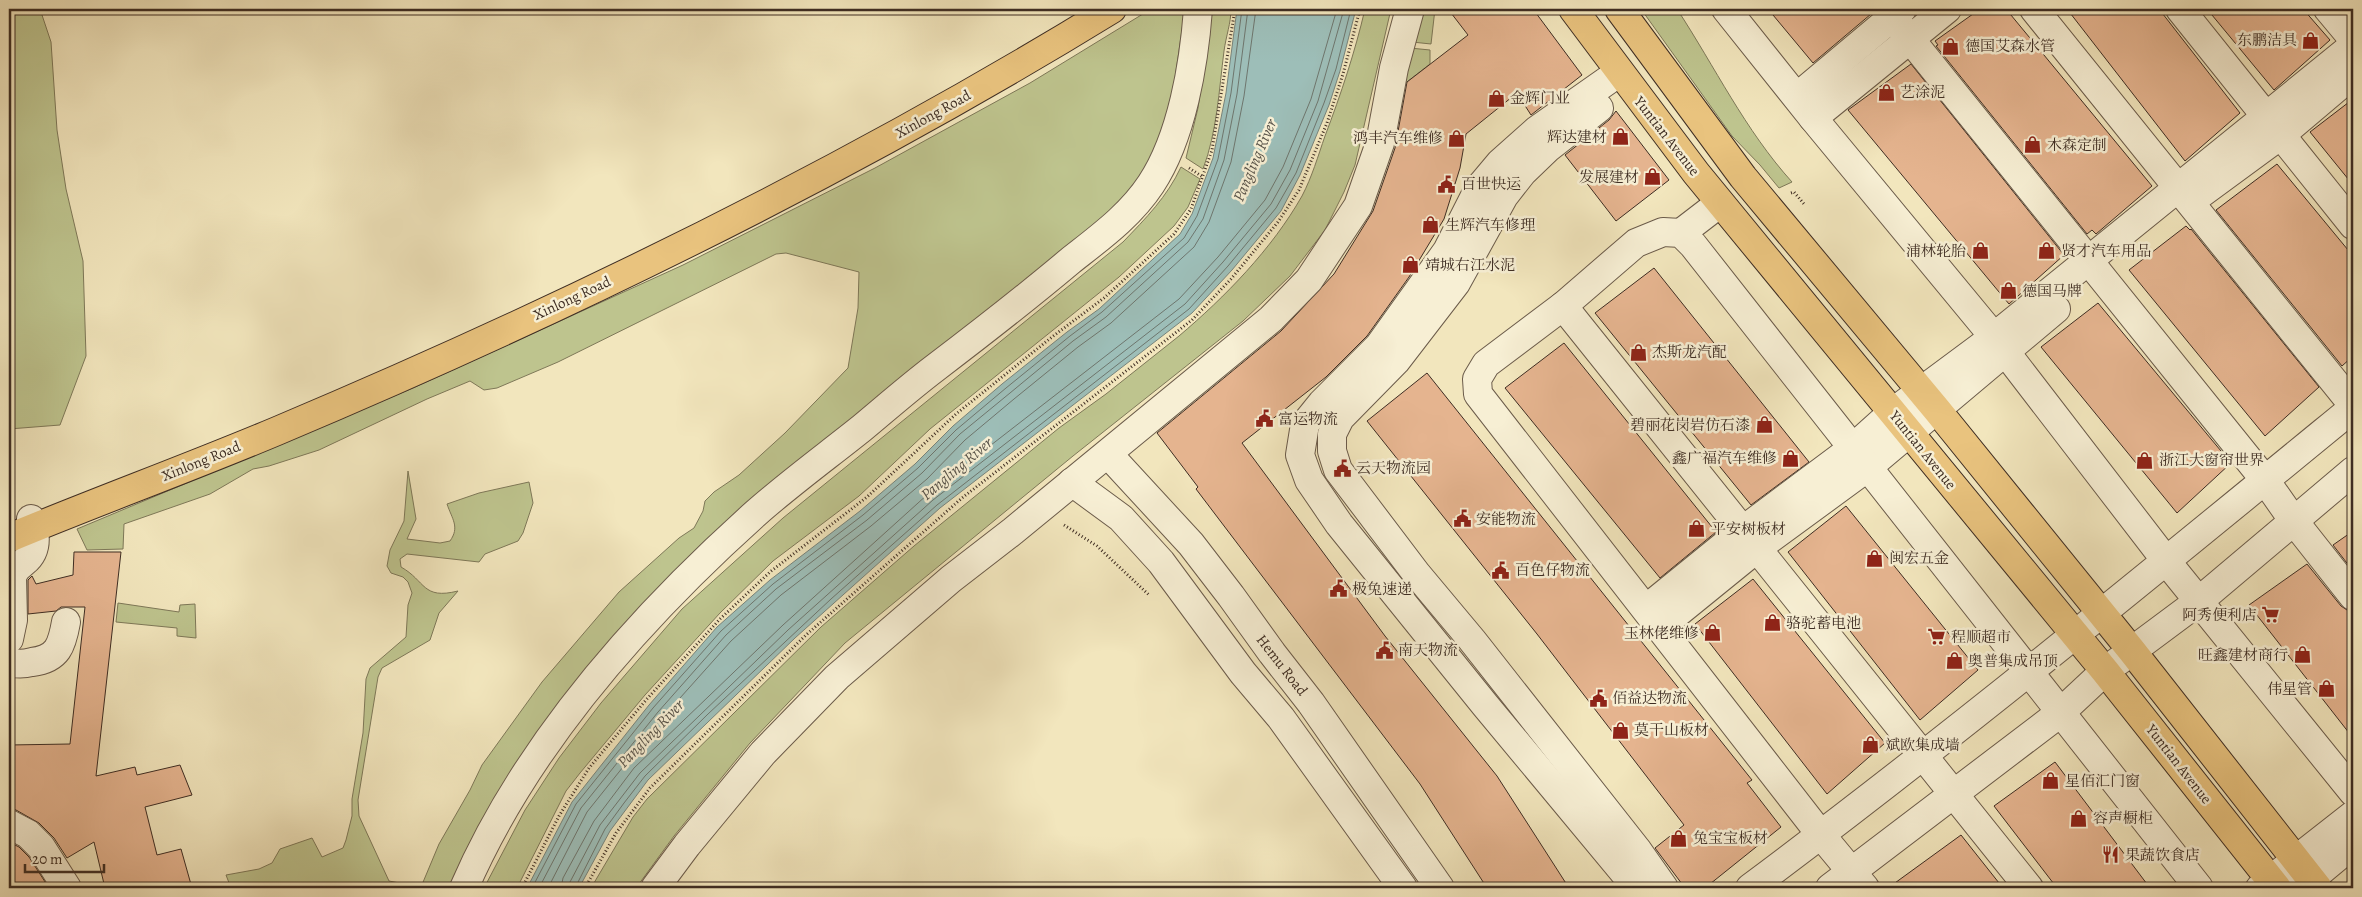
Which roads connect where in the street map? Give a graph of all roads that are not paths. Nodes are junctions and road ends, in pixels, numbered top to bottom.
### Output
1 (1091, 9) edge
2 (1112, 9) edge
3 (1198, 9) edge
4 (1410, 9) edge
5 (1573, 9) edge
6 (1619, 9) edge
7 (1726, 9) edge
8 (1948, 9) edge
9 (2034, 9) edge
10 (2180, 9) edge
11 (2328, 9) edge
12 (1893, 11) edge
13 (1909, 39) junction
14 (2353, 39) edge
15 (2353, 46) edge
16 (2353, 74) edge
17 (1622, 76) junction
18 (1797, 97) junction
19 (1813, 118) junction
20 (2275, 126) junction
21 (2184, 195) junction
22 (1720, 203) junction
23 (2353, 225) edge
24 (1681, 233) junction
25 (2093, 265) junction
26 (1563, 306) junction
27 (2000, 345) junction
28 (1929, 400) junction
29 (2353, 407) edge
30 (1893, 412) junction
31 (1910, 433) junction
32 (1108, 454) junction
33 (1860, 458) junction
34 (2353, 472) edge
35 (2266, 480) junction
36 (1072, 482) junction
37 (2293, 520) junction
38 (25, 525) edge
39 (9, 538) edge
40 (1749, 540) junction
41 (2167, 562) junction
42 (2353, 596) edge
43 (2199, 602) junction
44 (2100, 612) junction
45 (1653, 618) junction
46 (66, 622) dead end
47 (2074, 634) junction
48 (9, 639) edge
49 (2132, 651) junction
50 (9, 661) edge
51 (2105, 671) junction
52 (2030, 672) junction
53 (2060, 714) junction
54 (1924, 757) junction
55 (2353, 792) edge
56 (1953, 794) junction
57 (2353, 815) edge
58 (9, 824) edge
59 (1821, 835) junction
60 (2353, 844) edge
61 (2306, 879) edge
62 (1858, 880) edge
63 (2269, 886) edge
64 (67, 888) edge
65 (464, 888) edge
66 (655, 888) edge
67 (1403, 888) edge
68 (1440, 888) edge
69 (1637, 888) edge
70 (1664, 888) edge
71 (1750, 888) edge
72 (1830, 888) edge
73 (2029, 888) edge
74 (2199, 888) edge

1 - 38 main road, Xinlong Road
2 - 38 main road, Xinlong Road
3 - 65 street
4 - 32 street
5 - 17 main road, Yuntian Avenue
6 - 28 main road
7 - 18 street
8 - 13 street
9 - 21 street
10 - 20 street
11 - 14 street
12 - 13 street
12 - 18 street
13 - 19 street
13 - 25 street
15 - 20 street
16 - 20 street
17 - 22 main road, Yuntian Avenue
17 - 69 street
17 - 70 street
18 - 19 street
19 - 27 street
20 - 21 street
20 - 23 street
21 - 25 street
21 - 29 street
22 - 24 street
22 - 30 main road, Yuntian Avenue
24 - 26 street
24 - 33 street
25 - 27 street
25 - 35 street
26 - 40 street
26 - 45 street
27 - 28 street
27 - 41 street
28 - 30 street
28 - 31 street
28 - 44 main road
29 - 35 street
30 - 31 main road, Yuntian Avenue
30 - 33 street
31 - 33 street
31 - 47 main road, Yuntian Avenue
32 - 36 street
32 - 68 street, Hemu Road
33 - 40 street
33 - 52 street
34 - 37 street
35 - 37 street
35 - 41 street
36 - 66 street
36 - 67 street
37 - 42 street
37 - 43 street
38 - 39 main road, Xinlong Road
38 - 48 street
40 - 45 street
40 - 54 street
41 - 43 street
41 - 44 street
43 - 49 street
43 - 55 street
44 - 47 street
44 - 49 main road
45 - 59 street
46 - 50 street
47 - 51 main road, Yuntian Avenue
47 - 52 street
49 - 51 street
49 - 61 main road
51 - 53 street
51 - 63 main road, Yuntian Avenue
52 - 53 street
52 - 54 street
53 - 56 street
53 - 74 street
54 - 56 street
54 - 59 street
56 - 62 street
56 - 73 street
57 - 61 street
58 - 64 street
59 - 62 street
59 - 71 street
60 - 61 street
61 - 63 street
62 - 72 street

